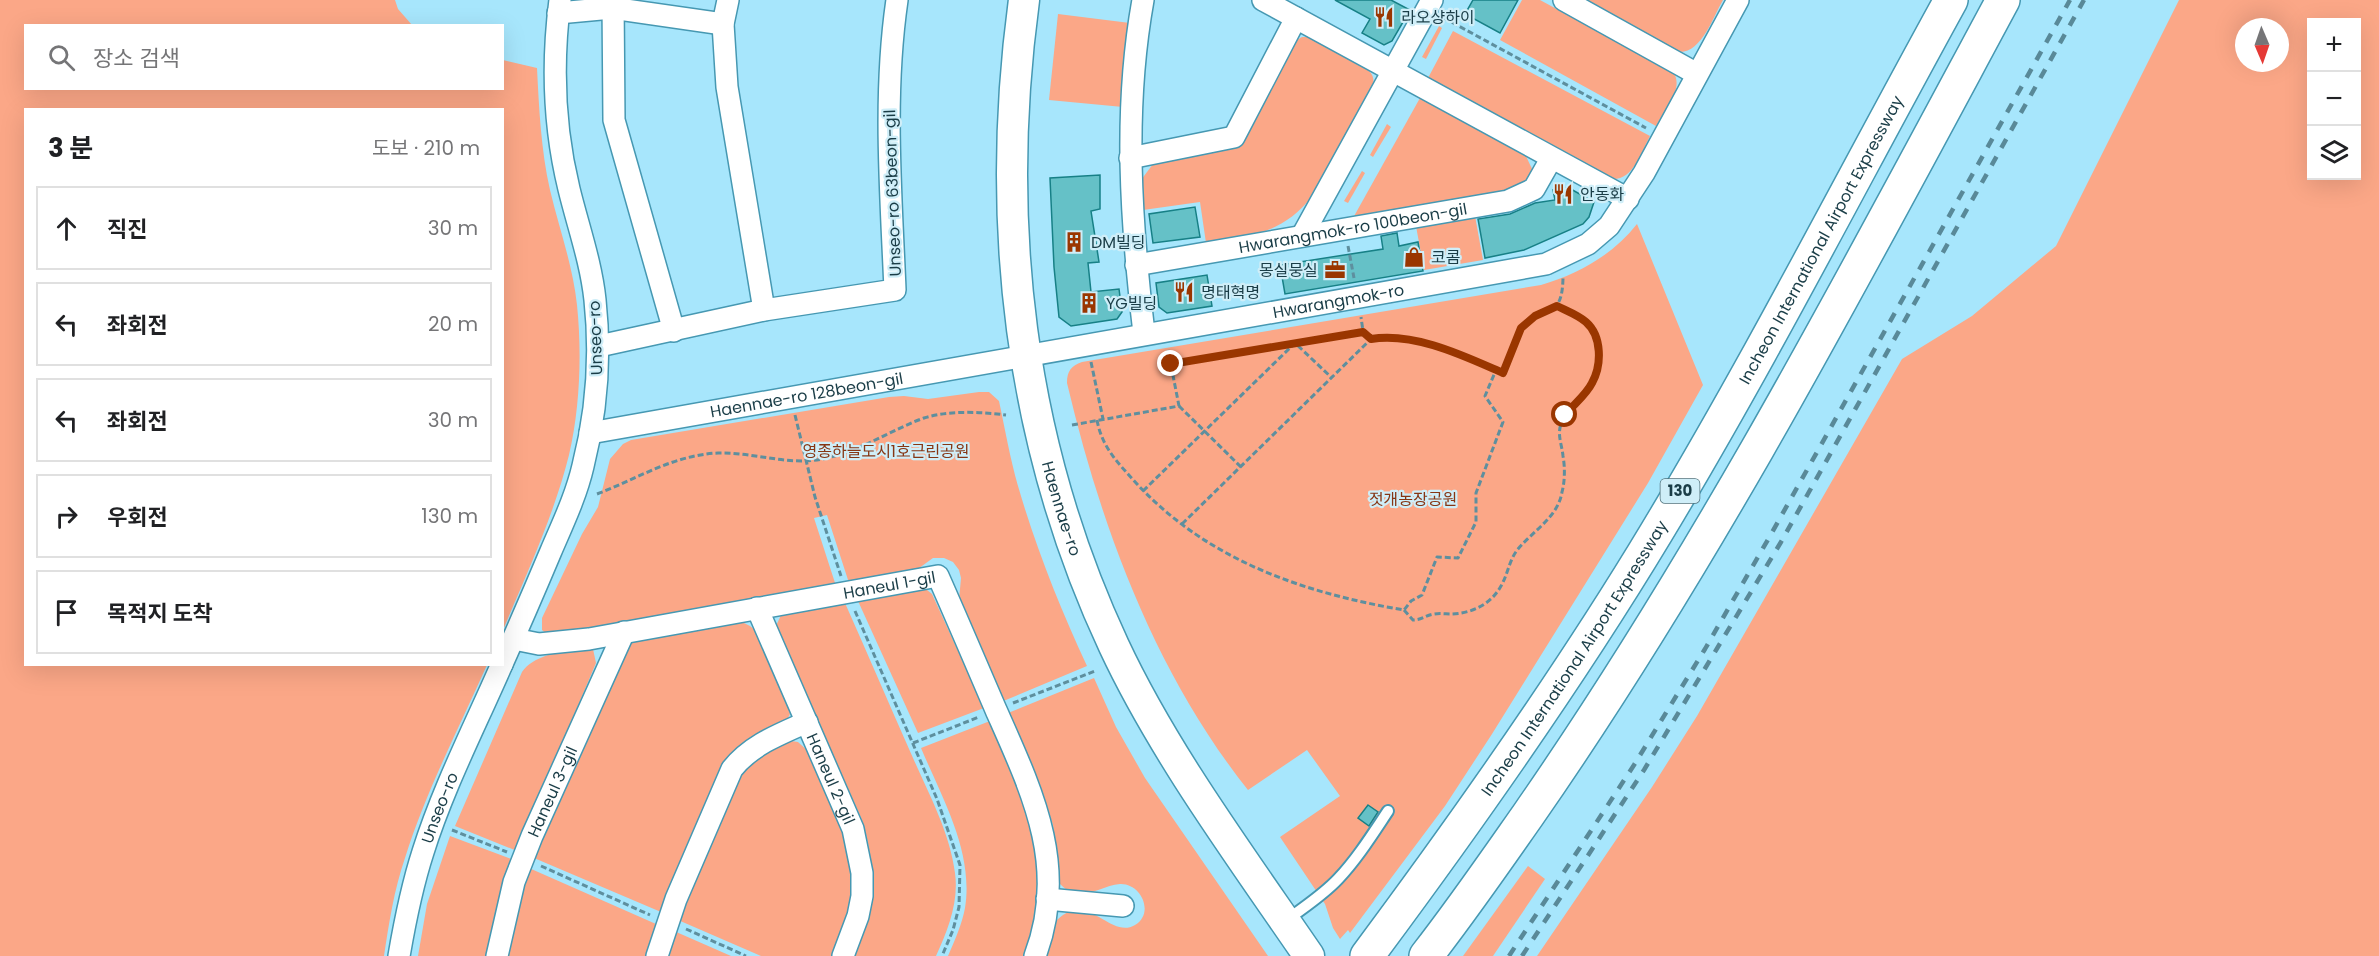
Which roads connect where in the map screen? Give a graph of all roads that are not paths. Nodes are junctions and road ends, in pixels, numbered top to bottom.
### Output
1 (728, 0) edge
2 (897, 0) edge
3 (1024, 0) edge
4 (1143, 0) edge
5 (1263, 0) edge
6 (1432, 0) edge
7 (1564, 0) edge
8 (1738, 0) edge
9 (1951, 0) edge
10 (2003, 0) edge
11 (613, 4) edge
12 (559, 7) edge
13 (1296, 18) junction
14 (723, 24) junction
15 (1394, 72) junction
16 (1697, 74) junction
17 (1130, 158) junction
18 (1551, 159) junction
19 (1628, 200) junction
20 (1302, 236) junction
21 (1136, 265) junction
22 (764, 310) junction
23 (674, 331) junction
24 (1144, 333) junction
25 (599, 346) junction
26 (1025, 356) junction
27 (590, 433) junction
28 (757, 608) junction
29 (624, 633) junction
30 (514, 639) junction
31 (504, 660) edge
32 (501, 666) edge
33 (807, 722) junction
34 (1388, 811) dead end
35 (1047, 898) junction
36 (1123, 906) dead end
37 (1285, 921) junction
38 (399, 956) edge
39 (497, 956) edge
40 (657, 956) edge
41 (843, 956) edge
42 (1035, 956) edge
43 (1309, 956) edge
44 (1367, 956) edge
45 (1426, 956) edge

1 - 14 street
2 - 22 street, Unseo-ro 63beon-gil
3 - 26 main road, Haennae-ro
4 - 17 street
5 - 13 street
6 - 15 street
7 - 16 street
8 - 16 street, Hwarangmok-ro
9 - 44 highway, Incheon International Airport Expressway / 130
10 - 45 highway, 130
11 - 12 street
11 - 14 street
11 - 23 street
12 - 25 street, Unseo-ro
13 - 15 street
13 - 17 street
14 - 22 street
15 - 18 street
15 - 20 street
16 - 19 street, Hwarangmok-ro
17 - 21 street
18 - 19 street
18 - 20 street, Hwarangmok-ro 100beon-gil
19 - 24 street, Hwarangmok-ro
20 - 21 street, Hwarangmok-ro 100beon-gil
21 - 24 street
22 - 23 street, Unseo-ro 63beon-gil
23 - 25 street, Unseo-ro 63beon-gil
24 - 26 street, Hwarangmok-ro
25 - 27 street, Unseo-ro
26 - 27 street, Haennae-ro 128beon-gil
26 - 37 main road, Haennae-ro
27 - 30 street, Unseo-ro
28 - 29 street, Haneul 1-gil
28 - 33 street, Haneul 2-gil
28 - 35 street, Haneul 1-gil
29 - 30 street, Haneul 1-gil
29 - 39 street, Haneul 3-gil
30 - 31 street, Unseo-ro
32 - 38 street, Unseo-ro
33 - 40 street
33 - 41 street, Haneul 2-gil
34 - 37 lane
35 - 36 street
35 - 42 street, Haneul 1-gil
37 - 43 main road, Haennae-ro

